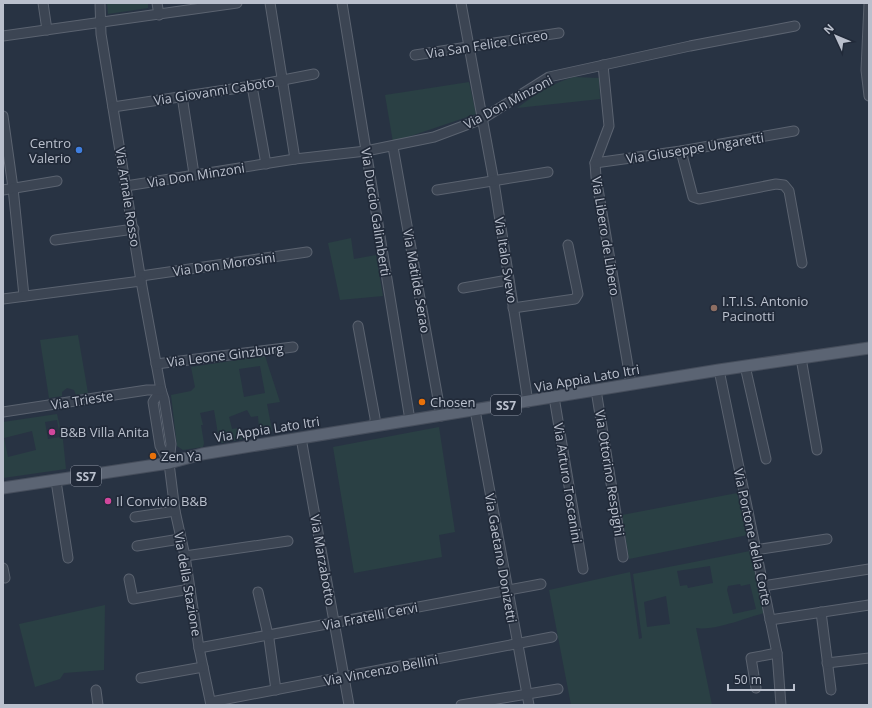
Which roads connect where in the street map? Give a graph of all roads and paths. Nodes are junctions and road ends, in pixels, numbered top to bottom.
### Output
1 (43, 3) edge
2 (100, 3) edge
3 (157, 3) edge
4 (237, 3) edge
5 (270, 3) edge
6 (342, 3) edge
7 (461, 3) edge
8 (869, 3) edge
9 (218, 5) edge
10 (159, 15) junction
11 (101, 22) junction
12 (795, 26) dead end
13 (47, 30) junction
14 (559, 34) dead end
15 (3, 36) edge
16 (468, 46) junction
17 (415, 55) dead end
18 (604, 65) junction
19 (314, 74) dead end
20 (283, 81) junction
21 (252, 86) junction
22 (182, 96) junction
23 (869, 96) edge
24 (113, 107) junction
25 (3, 116) edge
26 (482, 118) junction
27 (794, 131) dead end
28 (393, 147) junction
29 (366, 151) junction
30 (681, 151) junction
31 (295, 159) junction
32 (595, 163) junction
33 (266, 164) junction
34 (548, 172) dead end
35 (194, 174) junction
36 (57, 181) dead end
37 (494, 182) junction
38 (126, 186) junction
39 (13, 188) junction
40 (3, 190) edge
41 (437, 190) dead end
42 (134, 229) junction
43 (55, 240) dead end
44 (568, 245) dead end
45 (307, 252) dead end
46 (802, 263) dead end
47 (141, 278) junction
48 (508, 280) junction
49 (463, 288) dead end
50 (24, 296) junction
51 (3, 299) edge
52 (513, 308) junction
53 (358, 326) dead end
54 (293, 347) dead end
55 (869, 348) edge
56 (801, 358) junction
57 (156, 364) junction
58 (746, 366) junction
59 (719, 370) junction
60 (631, 384) junction
61 (161, 390) junction
62 (596, 390) junction
63 (554, 397) junction
64 (528, 402) junction
65 (475, 410) junction
66 (3, 412) edge
67 (441, 416) junction
68 (410, 420) junction
69 (375, 426) junction
70 (301, 438) junction
71 (817, 450) dead end
72 (766, 459) dead end
73 (169, 463) junction
74 (56, 480) junction
75 (3, 488) edge
76 (175, 511) junction
77 (135, 517) dead end
78 (180, 539) junction
79 (827, 539) dead end
80 (288, 541) dead end
81 (138, 546) dead end
82 (755, 550) junction
83 (185, 556) junction
84 (623, 557) dead end
85 (68, 558) dead end
86 (3, 568) edge
87 (582, 569) dead end
88 (869, 569) edge
89 (5, 578) dead end
90 (129, 579) dead end
91 (541, 584) dead end
92 (763, 586) junction
93 (190, 589) junction
94 (506, 590) junction
95 (258, 592) dead end
96 (869, 605) edge
97 (822, 612) junction
98 (770, 620) junction
99 (334, 623) junction
100 (268, 635) junction
101 (552, 637) dead end
102 (517, 644) junction
103 (199, 648) junction
104 (777, 653) junction
105 (869, 658) edge
106 (827, 664) junction
107 (203, 667) junction
108 (141, 678) dead end
109 (344, 678) junction
110 (756, 688) dead end
111 (558, 689) dead end
112 (96, 690) dead end
113 (276, 690) junction
114 (831, 690) dead end
115 (527, 694) junction
116 (211, 704) edge
117 (98, 705) edge
118 (349, 705) edge
119 (461, 705) edge
120 (529, 705) edge
121 (781, 705) edge

1 - 13 street
2 - 11 street, Via Arnale Rosso
3 - 10 street
4 - 9 street
5 - 20 street
6 - 29 street, Via Duccio Galimberti
7 - 16 street, Via Italo Svevo
8 - 23 street
9 - 10 street
10 - 11 street
11 - 13 street
11 - 24 street, Via Arnale Rosso
12 - 18 street, Via Don Minzoni
13 - 15 street
14 - 16 street, Via San Felice Circeo
16 - 17 street, Via San Felice Circeo
16 - 26 street, Via Italo Svevo
18 - 26 street, Via Don Minzoni
18 - 32 street, Via Libero de Libero
19 - 20 street, Via Giovanni Caboto
20 - 21 street, Via Giovanni Caboto
20 - 31 street
21 - 22 street, Via Giovanni Caboto
21 - 33 street
22 - 24 street, Via Giovanni Caboto
22 - 35 street
24 - 38 street, Via Arnale Rosso
25 - 39 street
26 - 28 street, Via Don Minzoni
26 - 37 street, Via Italo Svevo
27 - 30 street, Via Giuseppe Ungaretti
28 - 29 street, Via Don Minzoni
28 - 67 street, Via Matilde Serao
29 - 31 street, Via Don Minzoni
29 - 68 street, Via Duccio Galimberti
30 - 32 street, Via Giuseppe Ungaretti
30 - 46 street
31 - 33 street, Via Don Minzoni
32 - 60 street, Via Libero de Libero
33 - 35 street, Via Don Minzoni
34 - 37 street
35 - 38 street, Via Don Minzoni
36 - 39 street
37 - 41 street
37 - 48 street, Via Italo Svevo
38 - 42 street, Via Arnale Rosso
39 - 40 street
39 - 50 street
42 - 43 street
42 - 47 street, Via Arnale Rosso
44 - 52 street
45 - 47 street, Via Don Morosini
47 - 50 street, Via Don Morosini
47 - 57 street, Via Arnale Rosso
48 - 49 street
48 - 52 street, Via Italo Svevo
50 - 51 street, Via Don Morosini
52 - 64 street, Via Italo Svevo
53 - 69 street
54 - 57 street, Via Leone Ginzburg
55 - 56 main road, Via Appia Lato Itri / SS7
56 - 58 main road, Via Appia Lato Itri / SS7
56 - 71 street
57 - 61 street, Via Arnale Rosso
58 - 59 main road, Via Appia Lato Itri / SS7
58 - 72 street
59 - 60 main road, Via Appia Lato Itri / SS7
59 - 82 street, Via Portone della Corte
60 - 62 main road, Via Appia Lato Itri / SS7
61 - 66 street, Via Trieste
61 - 73 street, Via Arnale Rosso
62 - 63 main road, Via Appia Lato Itri / SS7
62 - 84 street, Via Ottorino Respighi
63 - 64 main road, Via Appia Lato Itri / SS7
63 - 87 street, Via Arturo Toscanini
64 - 65 main road, Via Appia Lato Itri / SS7
65 - 67 main road, Via Appia Lato Itri / SS7
65 - 94 street, Via Gaetano Donizetti
67 - 68 main road, Via Appia Lato Itri / SS7
68 - 69 main road, Via Appia Lato Itri / SS7
69 - 70 main road, Via Appia Lato Itri / SS7
70 - 73 main road, Via Appia Lato Itri / SS7
70 - 99 street, Via Marzabotto
73 - 74 main road, SS7
73 - 76 street, Via della Stazione
74 - 75 main road, SS7
74 - 85 street
76 - 77 street
76 - 78 street, Via della Stazione
78 - 81 street
78 - 83 street, Via della Stazione
79 - 82 street
80 - 83 street
82 - 92 street, Via Portone della Corte
83 - 93 street, Via della Stazione
86 - 89 street
88 - 92 street
90 - 93 street
91 - 94 street, Via Fratelli Cervi
92 - 98 street, Via Portone della Corte
93 - 103 street, Via della Stazione
94 - 99 street, Via Fratelli Cervi
94 - 102 street, Via Gaetano Donizetti
95 - 100 street
96 - 97 street
97 - 98 street
97 - 106 street
98 - 104 street, Via Portone della Corte
99 - 100 street, Via Fratelli Cervi
99 - 109 street, Via Marzabotto
100 - 103 street, Via Fratelli Cervi
100 - 113 street
101 - 102 street, Via Vincenzo Bellini
102 - 109 street, Via Vincenzo Bellini
102 - 115 street, Via Gaetano Donizetti
103 - 107 street, Via della Stazione
104 - 110 street
104 - 121 street, Via Portone della Corte
105 - 106 street
106 - 114 street
107 - 108 street
107 - 116 street, Via della Stazione
109 - 113 street, Via Vincenzo Bellini
109 - 118 street, Via Marzabotto
111 - 115 street
112 - 117 street
113 - 116 street, Via Vincenzo Bellini
115 - 119 street
115 - 120 street, Via Gaetano Donizetti

